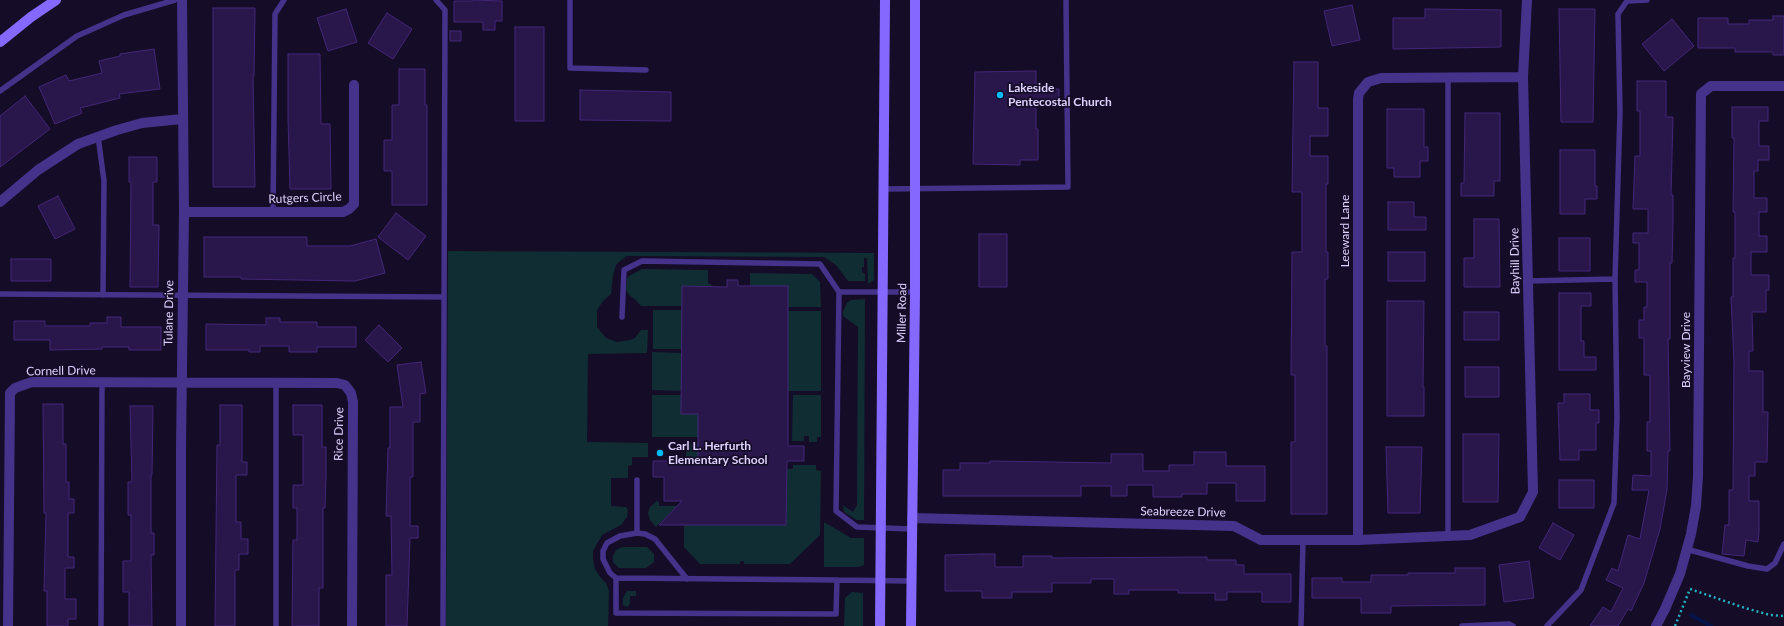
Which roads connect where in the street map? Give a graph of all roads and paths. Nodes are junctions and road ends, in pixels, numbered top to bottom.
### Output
1 (56, 0) edge
2 (175, 0) edge
3 (182, 0) edge
4 (284, 0) edge
5 (436, 0) edge
6 (570, 0) edge
7 (884, 0) edge
8 (915, 0) edge
9 (1066, 0) edge
10 (1528, 0) edge
11 (1647, 0) edge
12 (0, 42) edge
13 (646, 70) dead end
14 (1523, 77) junction
15 (1448, 78) junction
16 (354, 86) dead end
17 (1784, 86) edge
18 (0, 91) edge
19 (182, 119) junction
20 (98, 136) junction
21 (884, 189) junction
22 (916, 189) junction
23 (0, 202) edge
24 (184, 212) junction
25 (273, 212) junction
26 (1615, 279) junction
27 (1528, 281) junction
28 (839, 292) junction
29 (883, 292) junction
30 (915, 292) junction
31 (0, 294) edge
32 (103, 295) junction
33 (182, 295) junction
34 (444, 297) junction
35 (622, 317) dead end
36 (102, 383) junction
37 (276, 383) junction
38 (182, 384) junction
39 (637, 480) dead end
40 (1520, 517) joint
41 (912, 524) junction
42 (881, 528) junction
43 (637, 533) junction
44 (1448, 536) junction
45 (1304, 540) junction
46 (1358, 540) junction
47 (1784, 544) edge
48 (1686, 549) junction
49 (616, 578) junction
50 (687, 579) junction
51 (837, 580) junction
52 (880, 581) junction
53 (911, 581) junction
54 (1784, 616) edge
55 (8, 626) edge
56 (101, 626) edge
57 (181, 626) edge
58 (276, 626) edge
59 (352, 626) edge
60 (443, 626) edge
61 (880, 626) edge
62 (911, 626) edge
63 (1301, 626) edge
64 (1462, 626) edge
65 (1513, 626) edge
66 (1547, 626) edge
67 (1656, 626) edge
68 (1675, 626) edge

1 - 12 main road
2 - 18 lane
3 - 19 street, Tulane Drive
4 - 25 lane
5 - 34 lane
6 - 13 lane
7 - 21 main road, Miller Road
8 - 22 main road, Miller Road
9 - 22 lane
10 - 14 street, Bayhill Drive
11 - 26 lane
14 - 15 street, Leeward Lane
14 - 27 street, Bayhill Drive
15 - 44 lane
15 - 46 street, Leeward Lane
16 - 25 street, Rutgers Circle
17 - 48 street, Bayview Drive
19 - 20 street
19 - 24 street, Tulane Drive
20 - 23 street
20 - 32 lane
21 - 22 lane
21 - 29 main road, Miller Road
22 - 30 main road, Miller Road
24 - 25 street, Rutgers Circle
24 - 33 street, Tulane Drive
26 - 27 lane
26 - 66 lane
27 - 40 street, Bayhill Drive
28 - 29 lane
28 - 35 lane
28 - 42 lane
29 - 30 lane
29 - 42 main road, Miller Road
30 - 41 main road, Miller Road
31 - 32 lane
32 - 33 lane
33 - 34 lane
33 - 38 street, Tulane Drive
34 - 60 lane
36 - 38 street, Cornell Drive
36 - 55 street, Cornell Drive
36 - 56 lane
37 - 38 street, Rice Drive
37 - 58 lane
37 - 59 street, Rice Drive
38 - 57 street, Tulane Drive
39 - 43 lane
40 - 44 street, Seabreeze Drive
41 - 42 lane
41 - 45 street, Seabreeze Drive
41 - 53 main road, Miller Road
42 - 52 main road, Miller Road
43 - 49 lane
43 - 50 lane
44 - 46 street, Seabreeze Drive
45 - 46 street, Seabreeze Drive
45 - 63 lane
47 - 48 lane
48 - 67 street, Bayview Drive
49 - 50 lane
49 - 51 lane
50 - 51 lane
51 - 52 lane
52 - 53 lane
52 - 61 main road, Miller Road
53 - 62 main road, Miller Road
54 - 68 path
64 - 65 lane

